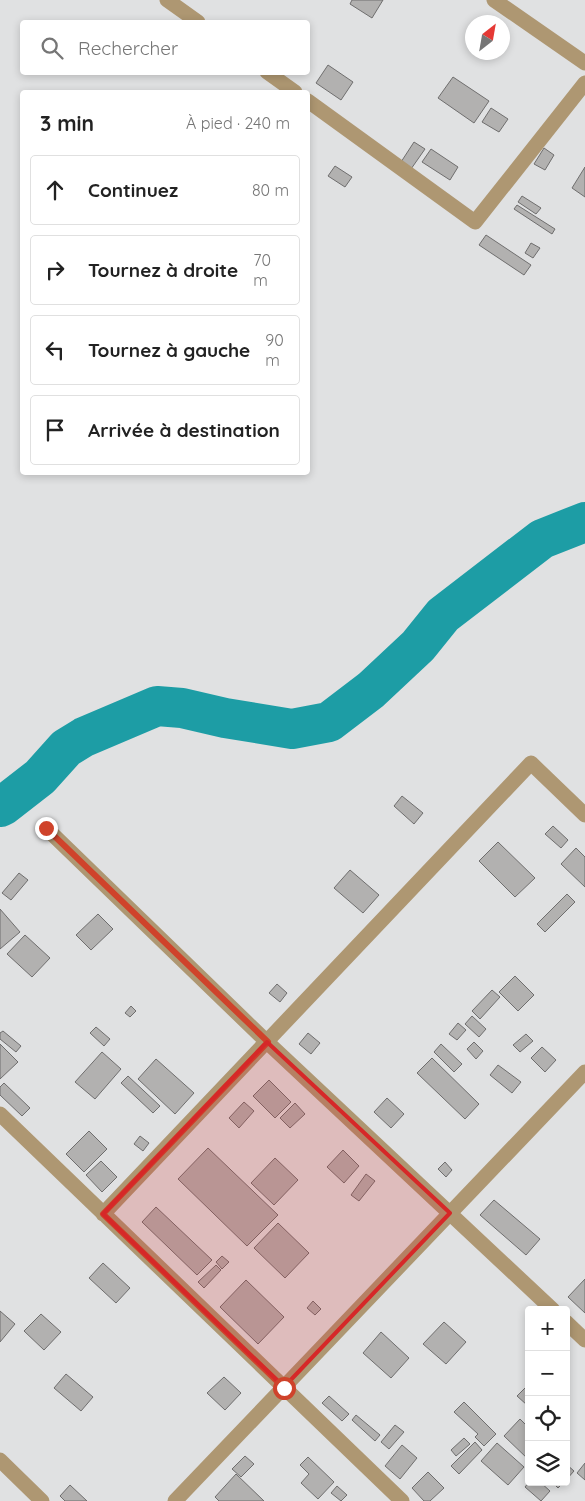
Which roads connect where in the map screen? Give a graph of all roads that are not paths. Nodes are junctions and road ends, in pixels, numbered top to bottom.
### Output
1 (167, 0) edge
2 (494, 0) edge
3 (195, 20) edge
4 (585, 63) edge
5 (272, 75) edge
6 (585, 83) edge
7 (292, 90) edge
8 (310, 102) edge
9 (585, 815) edge
10 (46, 828) dead end
11 (268, 1042) junction
12 (585, 1072) edge
13 (0, 1114) edge
14 (450, 1213) junction
15 (103, 1214) junction
16 (549, 1306) edge
17 (570, 1326) edge
18 (585, 1340) edge
19 (284, 1388) junction
20 (0, 1460) edge
21 (42, 1501) edge
22 (175, 1501) edge
23 (402, 1501) edge

1 - 3 street
2 - 4 street
5 - 7 street
6 - 8 street
9 - 11 street
10 - 11 street
11 - 14 street
11 - 15 street
12 - 14 street
13 - 15 street
14 - 16 street
14 - 19 street
15 - 19 street
17 - 18 street
19 - 22 street
19 - 23 street
20 - 21 street

